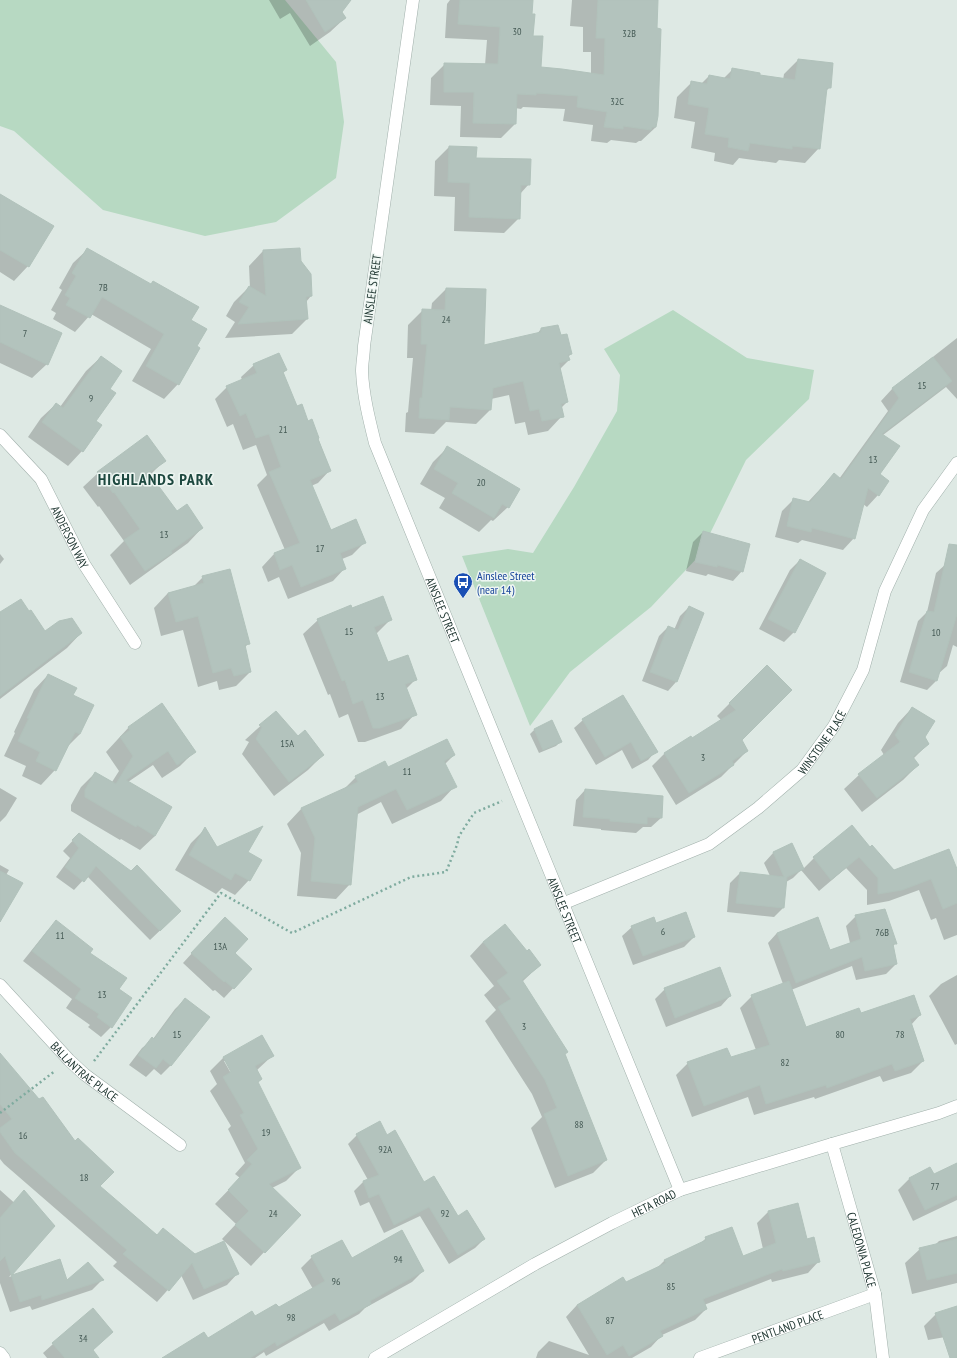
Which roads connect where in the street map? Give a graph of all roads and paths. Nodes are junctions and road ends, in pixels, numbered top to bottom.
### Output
1 (413, 0) edge
2 (0, 435) edge
3 (957, 463) edge
4 (135, 643) dead end
5 (518, 794) junction
6 (562, 904) junction
7 (0, 984) edge
8 (69, 1060) junction
9 (84, 1074) junction
10 (957, 1106) edge
11 (0, 1112) edge
12 (832, 1144) junction
13 (180, 1145) dead end
14 (680, 1190) junction
15 (875, 1294) junction
16 (0, 1353) edge
17 (4, 1358) edge
18 (375, 1358) edge
19 (700, 1358) edge
20 (883, 1358) edge

1 - 5 street, AINSLEE STREET
2 - 4 street, ANDERSON WAY
3 - 6 street, WINSTONE PLACE
5 - 6 street, AINSLEE STREET
5 - 9 path
6 - 14 street, AINSLEE STREET
7 - 8 street, BALLANTRAE PLACE
8 - 9 street, BALLANTRAE PLACE
8 - 11 path
9 - 13 street, BALLANTRAE PLACE
10 - 12 street, HETA ROAD
12 - 14 street, HETA ROAD
12 - 15 street, CALEDONIA PLACE
14 - 18 street, HETA ROAD
15 - 19 street, PENTLAND PLACE
15 - 20 street, CALEDONIA PLACE
16 - 17 street

